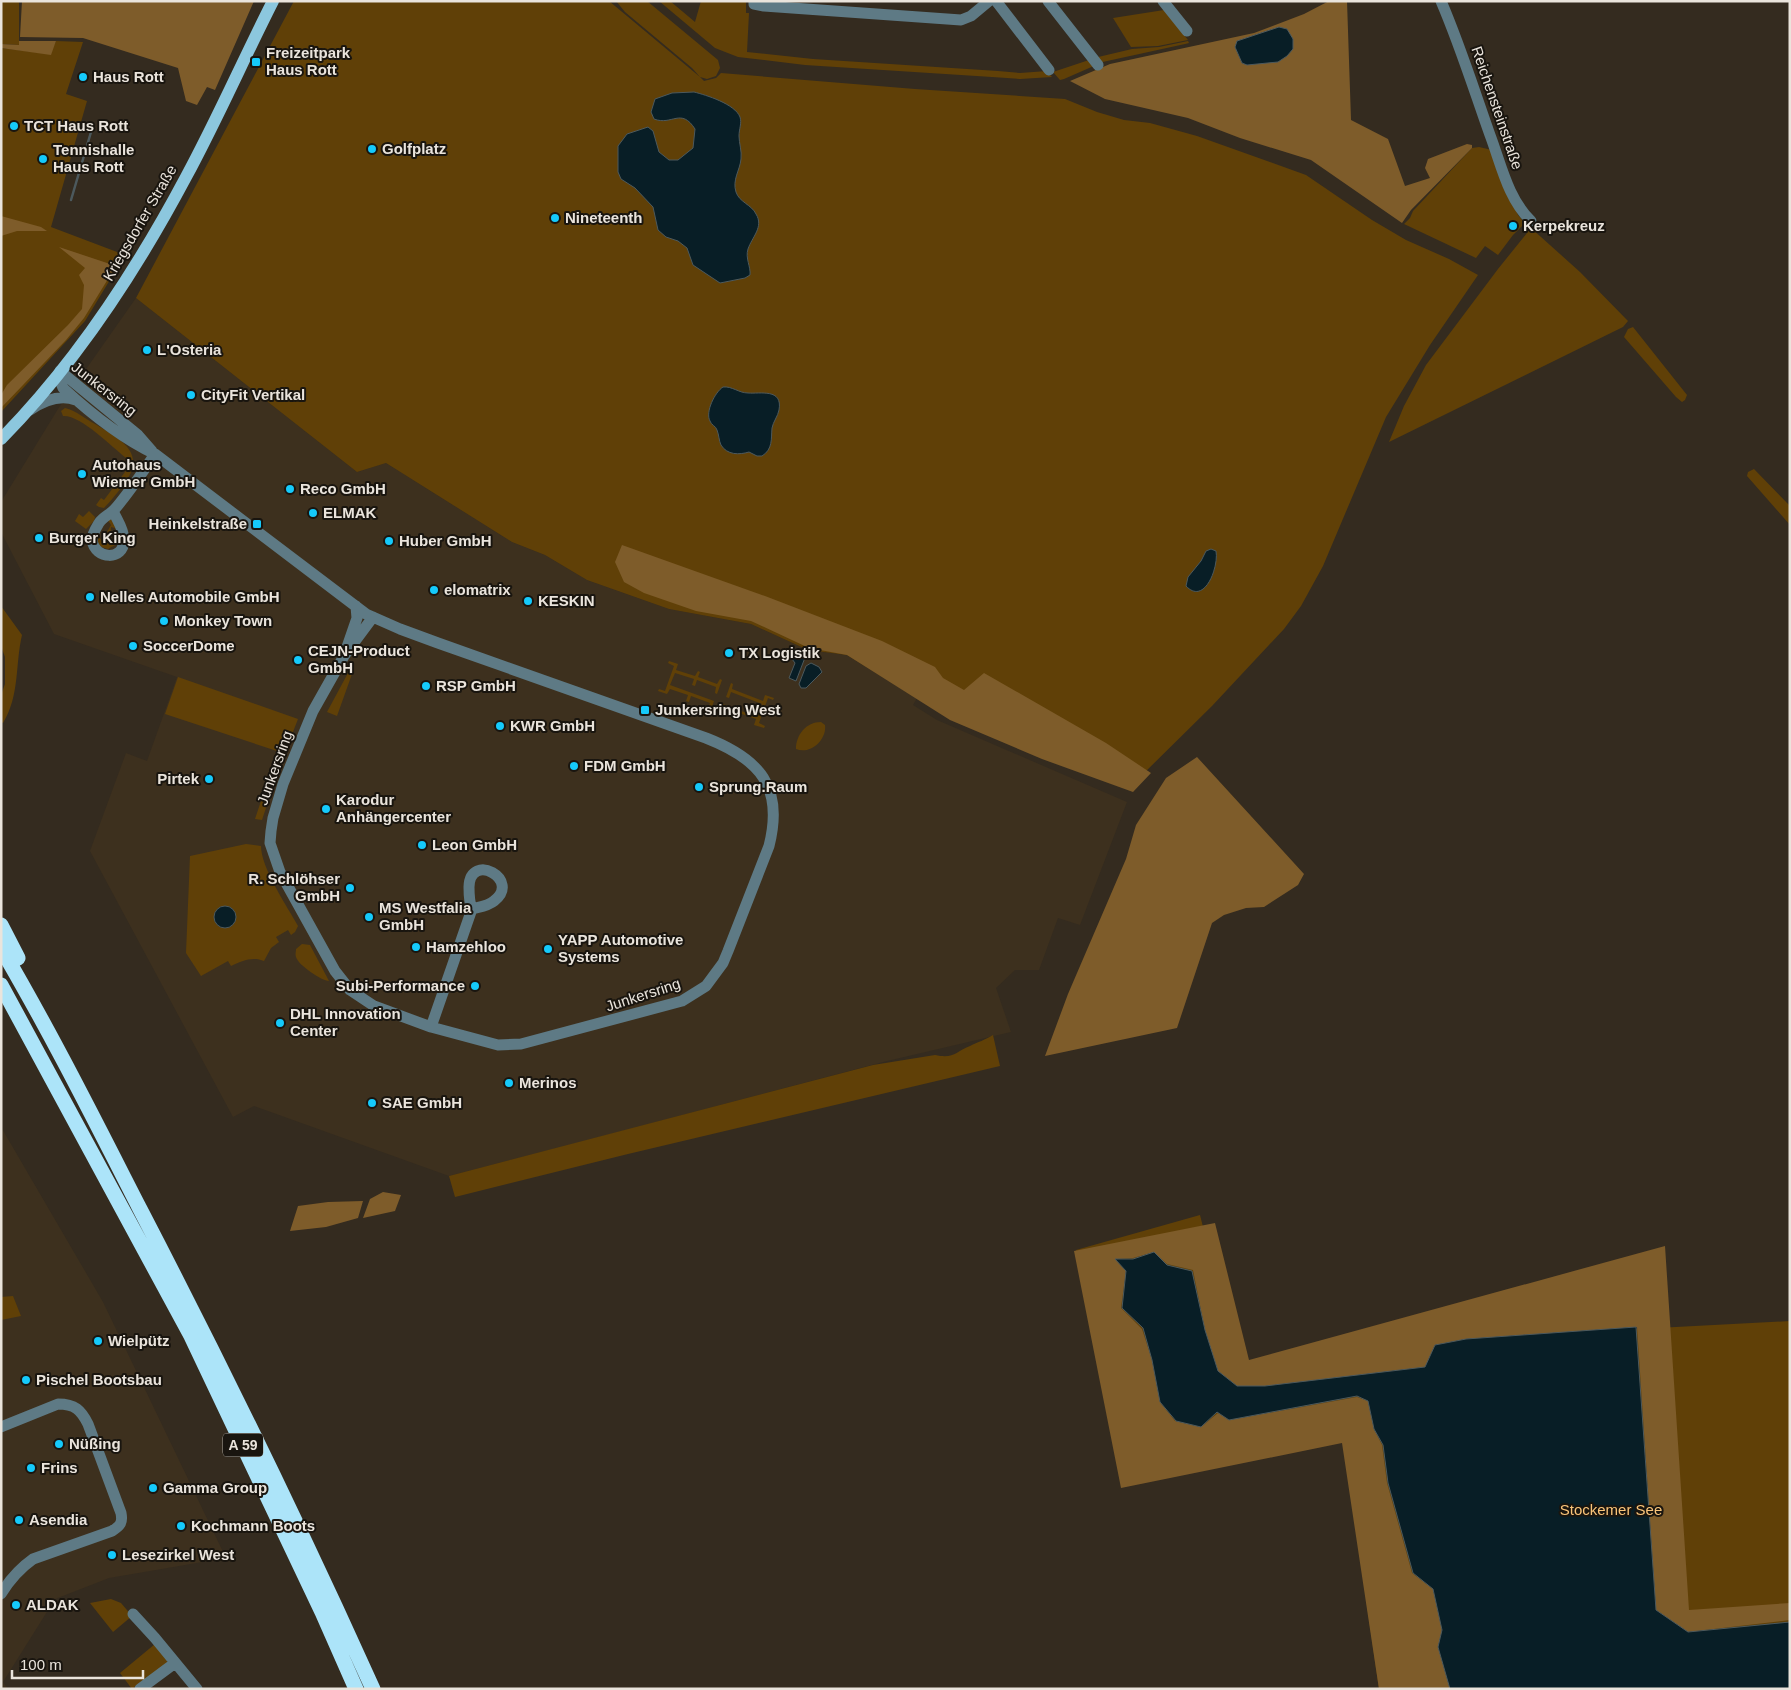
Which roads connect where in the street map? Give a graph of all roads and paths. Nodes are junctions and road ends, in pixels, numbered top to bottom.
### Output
1 (273, 1) edge
2 (754, 1) edge
3 (989, 1) edge
4 (996, 1) edge
5 (1048, 1) edge
6 (1163, 1) edge
7 (1441, 1) edge
8 (1187, 32) dead end
9 (1098, 65) dead end
10 (1049, 70) dead end
11 (1531, 221) dead end
12 (60, 371) junction
13 (79, 401) junction
14 (27, 413) junction
15 (1, 439) edge
16 (155, 454) junction
17 (113, 511) dead end
18 (356, 606) junction
19 (373, 617) junction
20 (344, 656) junction
21 (472, 909) dead end
22 (1, 925) edge
23 (1, 948) edge
24 (1, 985) edge
25 (1, 989) edge
26 (14, 1008) junction
27 (43, 1020) junction
28 (431, 1027) junction
29 (1, 1427) edge
30 (1, 1594) edge
31 (133, 1614) dead end
32 (175, 1663) junction
33 (140, 1689) edge
34 (197, 1689) edge
35 (356, 1689) edge
36 (373, 1689) edge

1 - 12 main road, Kriegsdorfer Straße
2 - 3 street
4 - 10 street
5 - 9 street
6 - 8 street
7 - 11 street, Reichensteinstraße
12 - 13 street, Junkersring
12 - 14 main road, Kriegsdorfer Straße
12 - 16 street, Junkersring
13 - 14 street, Junkersring
13 - 16 street, Junkersring
14 - 15 main road, Kriegsdorfer Straße
16 - 17 street
16 - 18 street, Junkersring
18 - 19 street, Junkersring
18 - 20 street, Junkersring
19 - 20 street, Junkersring
19 - 28 street, Junkersring
20 - 28 street, Junkersring
21 - 28 street
22 - 27 highway
23 - 27 highway, A 59
24 - 26 highway, A 59
25 - 26 highway
26 - 35 highway, A 59
27 - 36 highway, A 59
29 - 30 street
31 - 32 street
32 - 33 street
32 - 34 street

